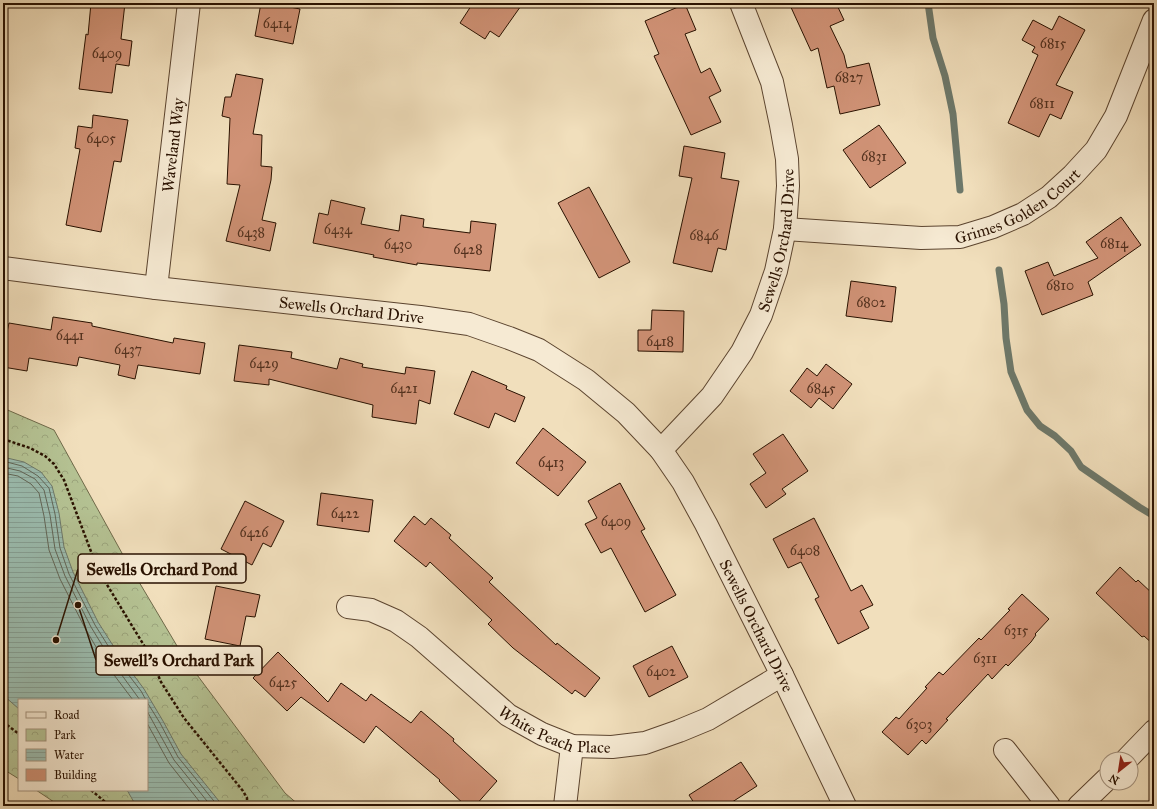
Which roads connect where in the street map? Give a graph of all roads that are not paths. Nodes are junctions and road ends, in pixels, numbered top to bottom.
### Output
1 (189, 3) edge
2 (741, 3) edge
3 (1154, 20) edge
4 (785, 228) junction
5 (3, 268) edge
6 (156, 288) junction
7 (661, 450) junction
8 (348, 607) dead end
9 (782, 675) junction
10 (1154, 731) edge
11 (572, 746) junction
12 (1005, 750) dead end
13 (1135, 751) edge
14 (1099, 787) edge
15 (565, 806) edge
16 (845, 806) edge
17 (1049, 806) edge
18 (1080, 806) edge

1 - 6 street, Waveland Way
2 - 4 street, Sewells Orchard Drive
3 - 4 street, Grimes Golden Court
4 - 7 street, Sewells Orchard Drive
5 - 6 street, Sewells Orchard Drive
6 - 7 street, Sewells Orchard Drive
7 - 9 street, Sewells Orchard Drive
8 - 11 street, White Peach Place
9 - 11 street, White Peach Place
9 - 16 street, Sewells Orchard Drive
10 - 13 street
11 - 15 street
12 - 17 street
14 - 18 street

